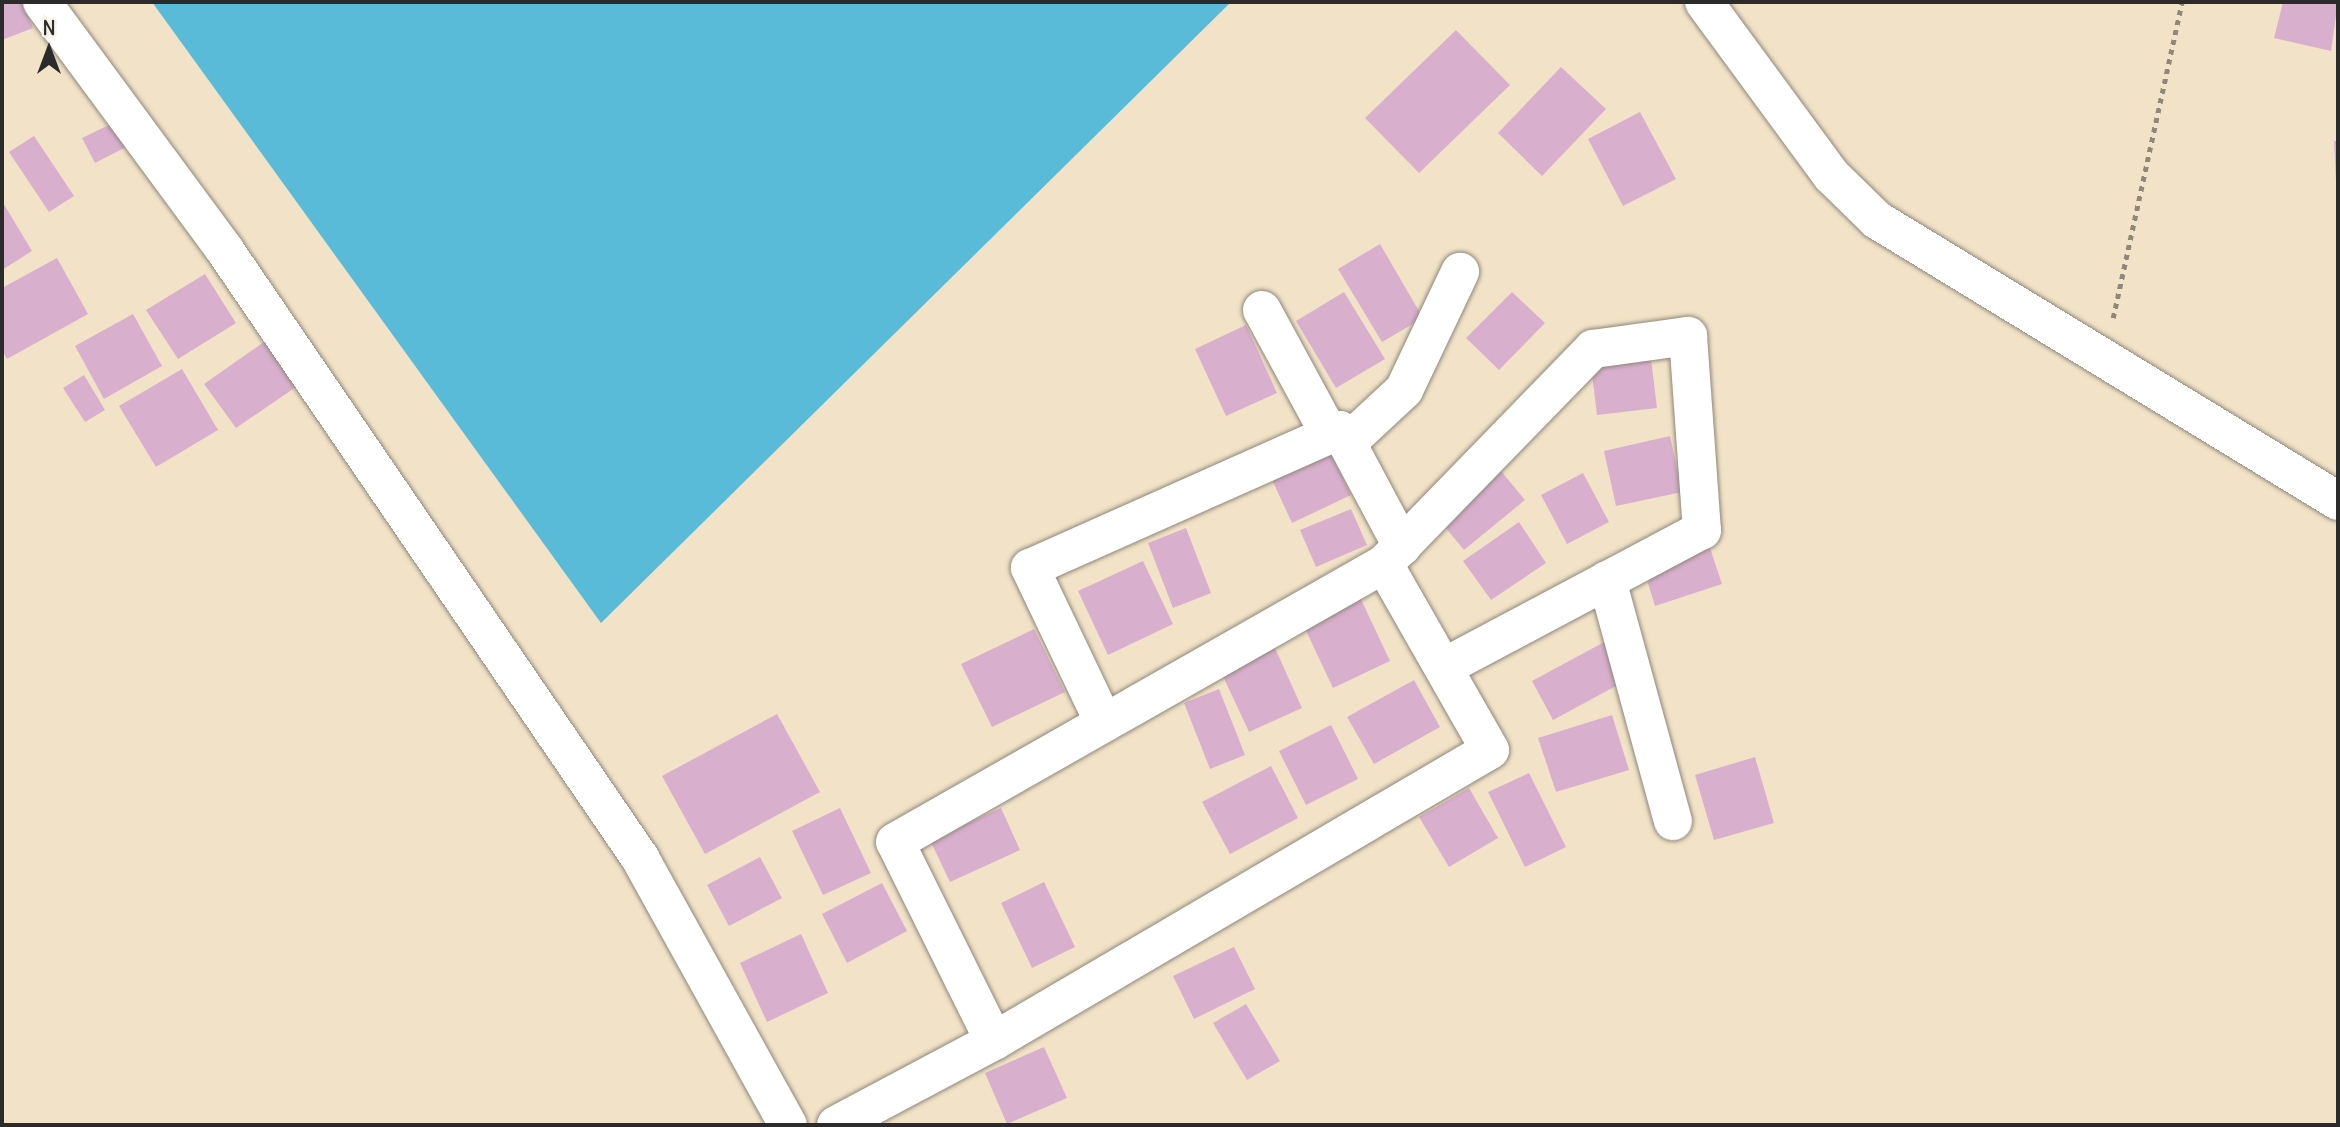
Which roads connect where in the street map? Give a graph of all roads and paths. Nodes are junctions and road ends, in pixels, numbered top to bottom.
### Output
1 (42, 2) edge
2 (1704, 2) edge
3 (2182, 2) edge
4 (1460, 272) dead end
5 (1262, 310) dead end
6 (2105, 356) junction
7 (1339, 439) junction
8 (2338, 501) edge
9 (1393, 555) junction
10 (1607, 580) junction
11 (1443, 668) junction
12 (1104, 723) junction
13 (1673, 821) dead end
14 (994, 1041) junction
15 (788, 1125) edge
16 (836, 1125) edge

1 - 15 street
2 - 6 street
3 - 6 path
4 - 7 street
5 - 7 street
6 - 8 street
7 - 9 street
7 - 12 street
9 - 10 street
9 - 11 street
9 - 12 street
10 - 11 street
10 - 13 street
11 - 14 street
12 - 14 street
14 - 16 street

